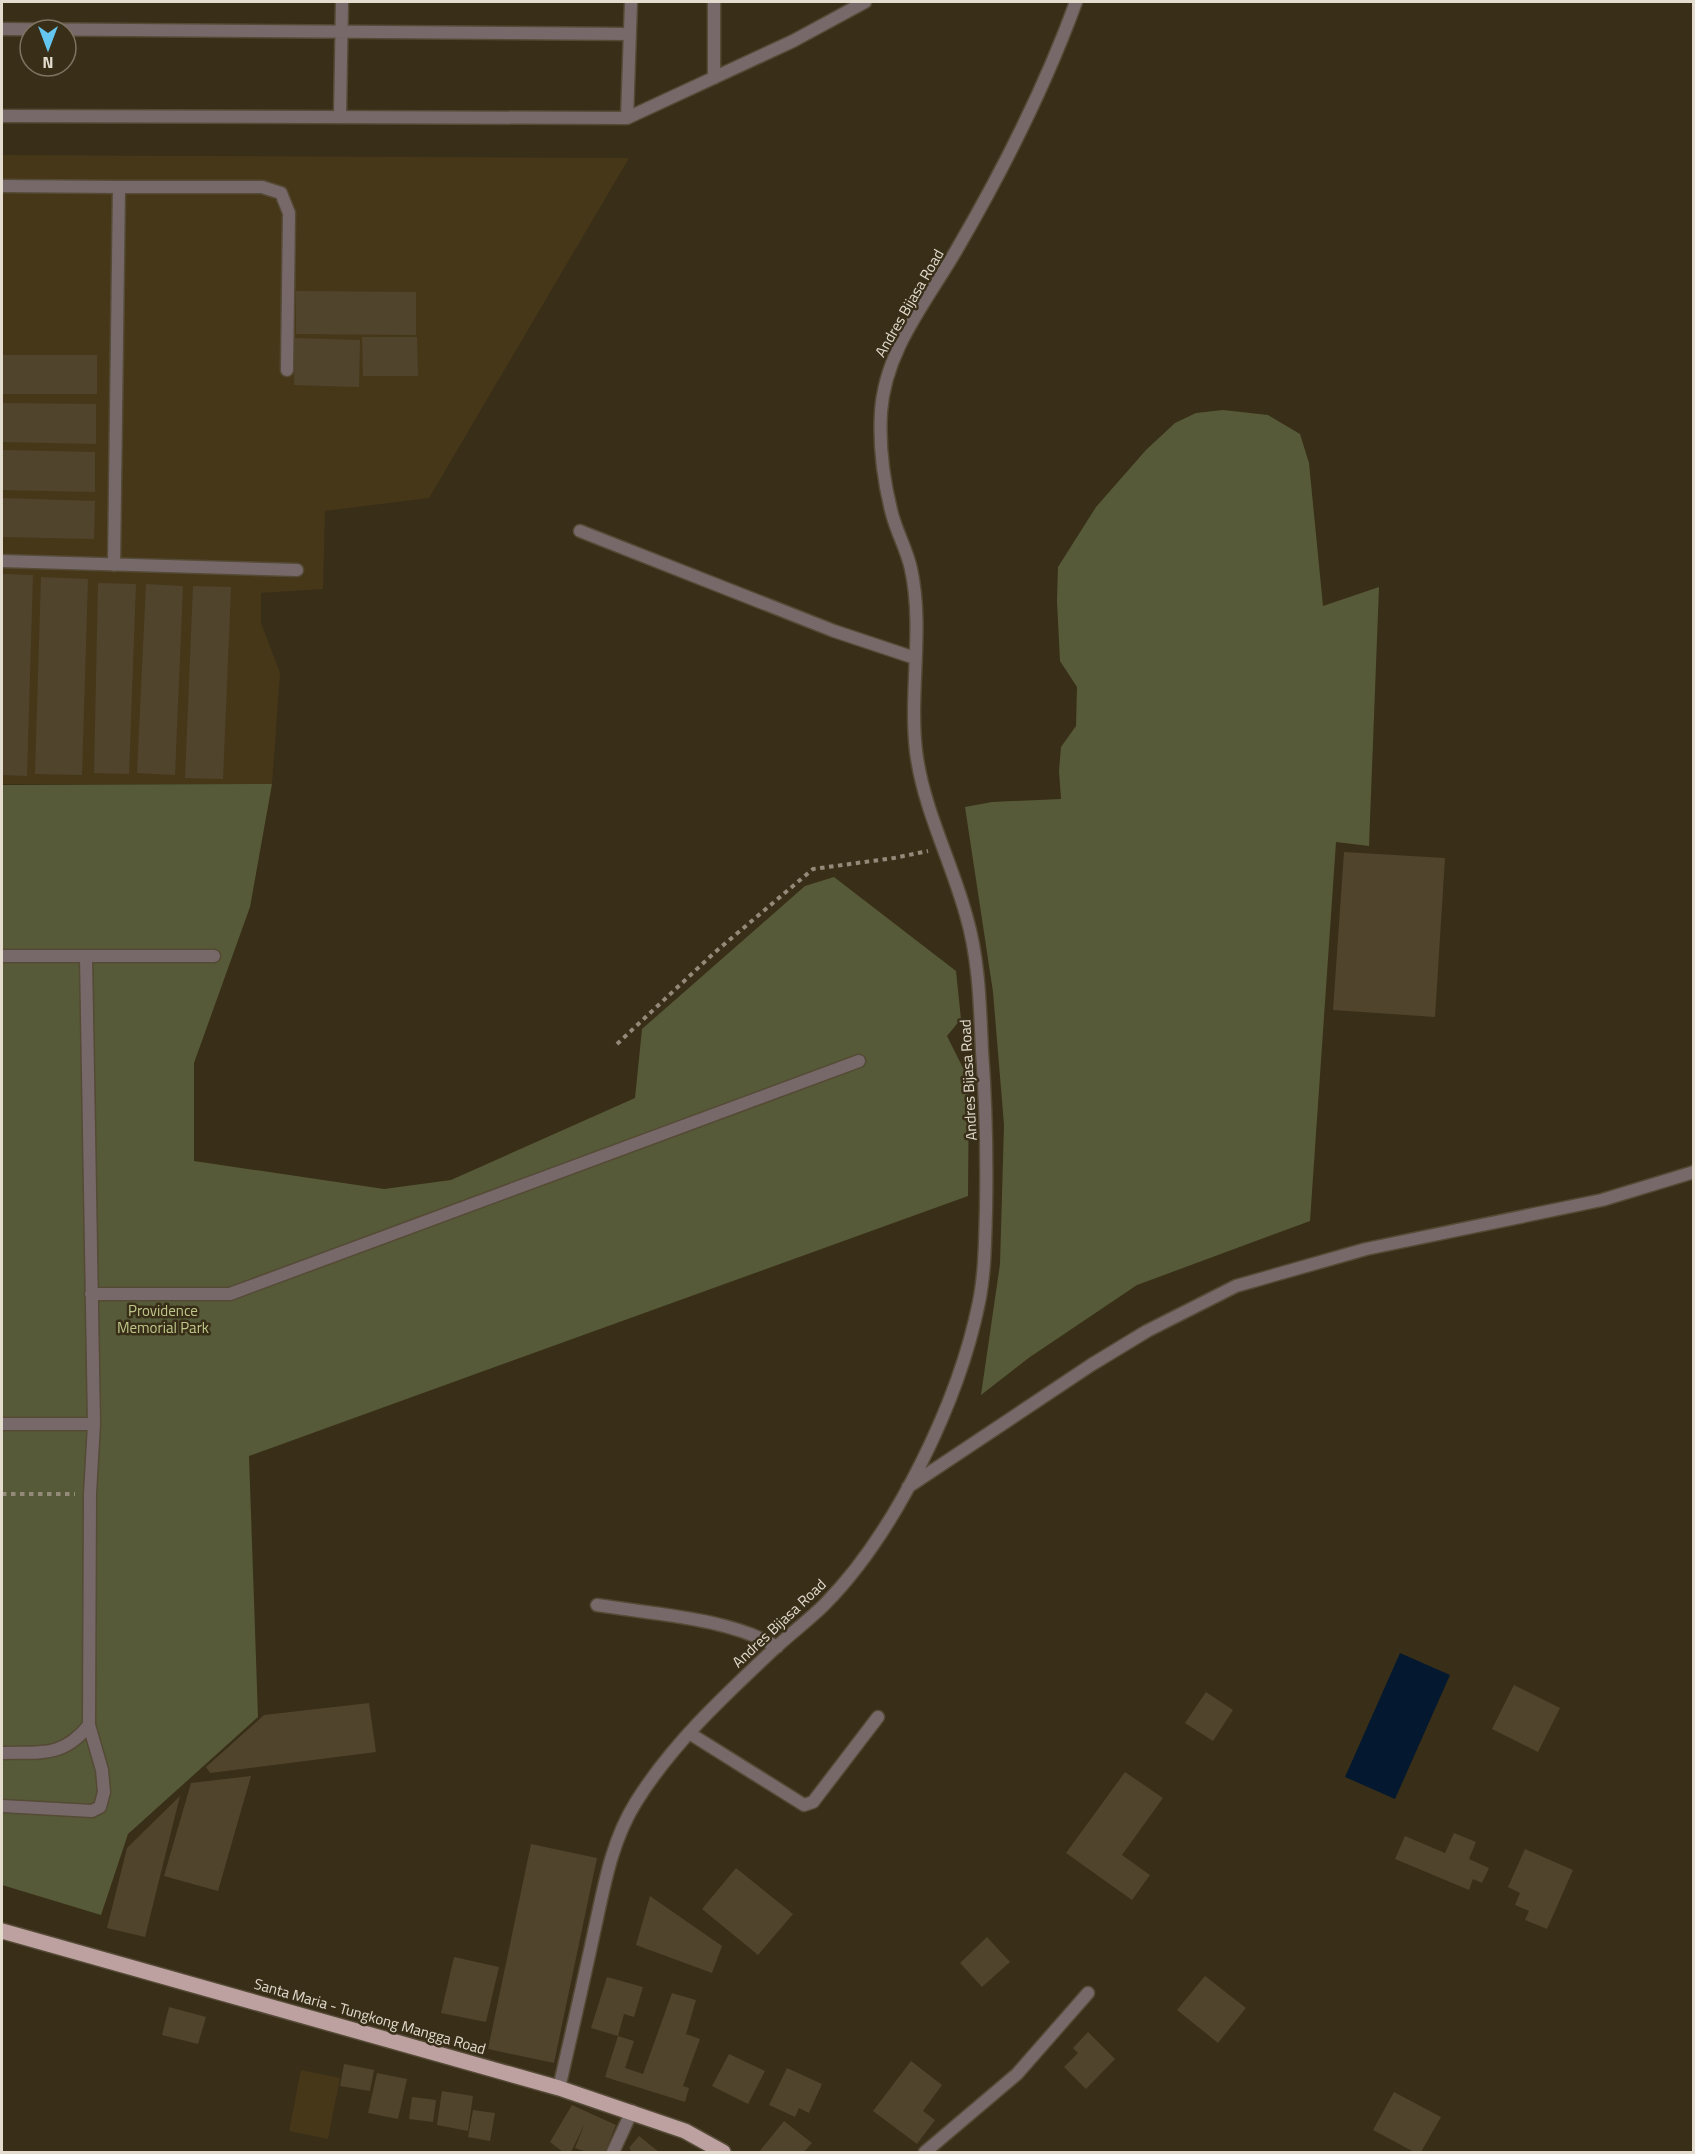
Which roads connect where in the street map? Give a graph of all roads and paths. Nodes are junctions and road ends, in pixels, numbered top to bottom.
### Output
1 (342, 2) edge
2 (632, 2) edge
3 (714, 2) edge
4 (862, 2) edge
5 (1076, 2) edge
6 (2, 29) edge
7 (341, 30) junction
8 (630, 34) junction
9 (714, 78) junction
10 (2, 116) edge
11 (340, 116) junction
12 (627, 118) junction
13 (2, 186) edge
14 (118, 187) junction
15 (287, 370) dead end
16 (580, 531) dead end
17 (2, 561) edge
18 (114, 565) junction
19 (297, 570) dead end
20 (915, 658) junction
21 (943, 847) junction
22 (2, 956) edge
23 (86, 956) junction
24 (214, 956) dead end
25 (617, 1044) dead end
26 (859, 1061) dead end
27 (1694, 1172) edge
28 (91, 1294) junction
29 (2, 1424) edge
30 (94, 1424) junction
31 (907, 1488) junction
32 (2, 1494) edge
33 (90, 1494) junction
34 (597, 1605) dead end
35 (777, 1647) junction
36 (878, 1717) dead end
37 (88, 1725) junction
38 (689, 1733) junction
39 (2, 1753) edge
40 (2, 1806) edge
41 (2, 1931) edge
42 (1088, 1993) dead end
43 (559, 2088) junction
44 (632, 2111) junction
45 (613, 2152) edge
46 (723, 2152) edge
47 (925, 2152) edge

1 - 7 street
2 - 8 street
3 - 9 street
4 - 9 street
5 - 20 street, Andres Bijasa Road
6 - 7 street
7 - 8 street
7 - 11 street
8 - 12 street
9 - 12 street
10 - 11 street
11 - 12 street
13 - 14 street
14 - 15 street
14 - 18 street
16 - 20 street
17 - 18 street
18 - 19 street
20 - 21 street, Andres Bijasa Road
21 - 25 path
21 - 31 street, Andres Bijasa Road
22 - 23 street
23 - 24 street
23 - 28 street
26 - 28 street
27 - 31 street
28 - 30 street
29 - 30 street
30 - 33 street
31 - 35 street, Andres Bijasa Road
32 - 33 path
33 - 37 street
34 - 35 street
35 - 38 street, Andres Bijasa Road
36 - 38 street
37 - 39 street
37 - 40 street
38 - 43 street, Andres Bijasa Road
41 - 43 main road, Santa Maria - Tungkong Mangga Road
42 - 47 street
43 - 44 main road, Santa Maria - Tungkong Mangga Road
44 - 45 street
44 - 46 main road, Santa Maria - Tungkong Mangga Road

